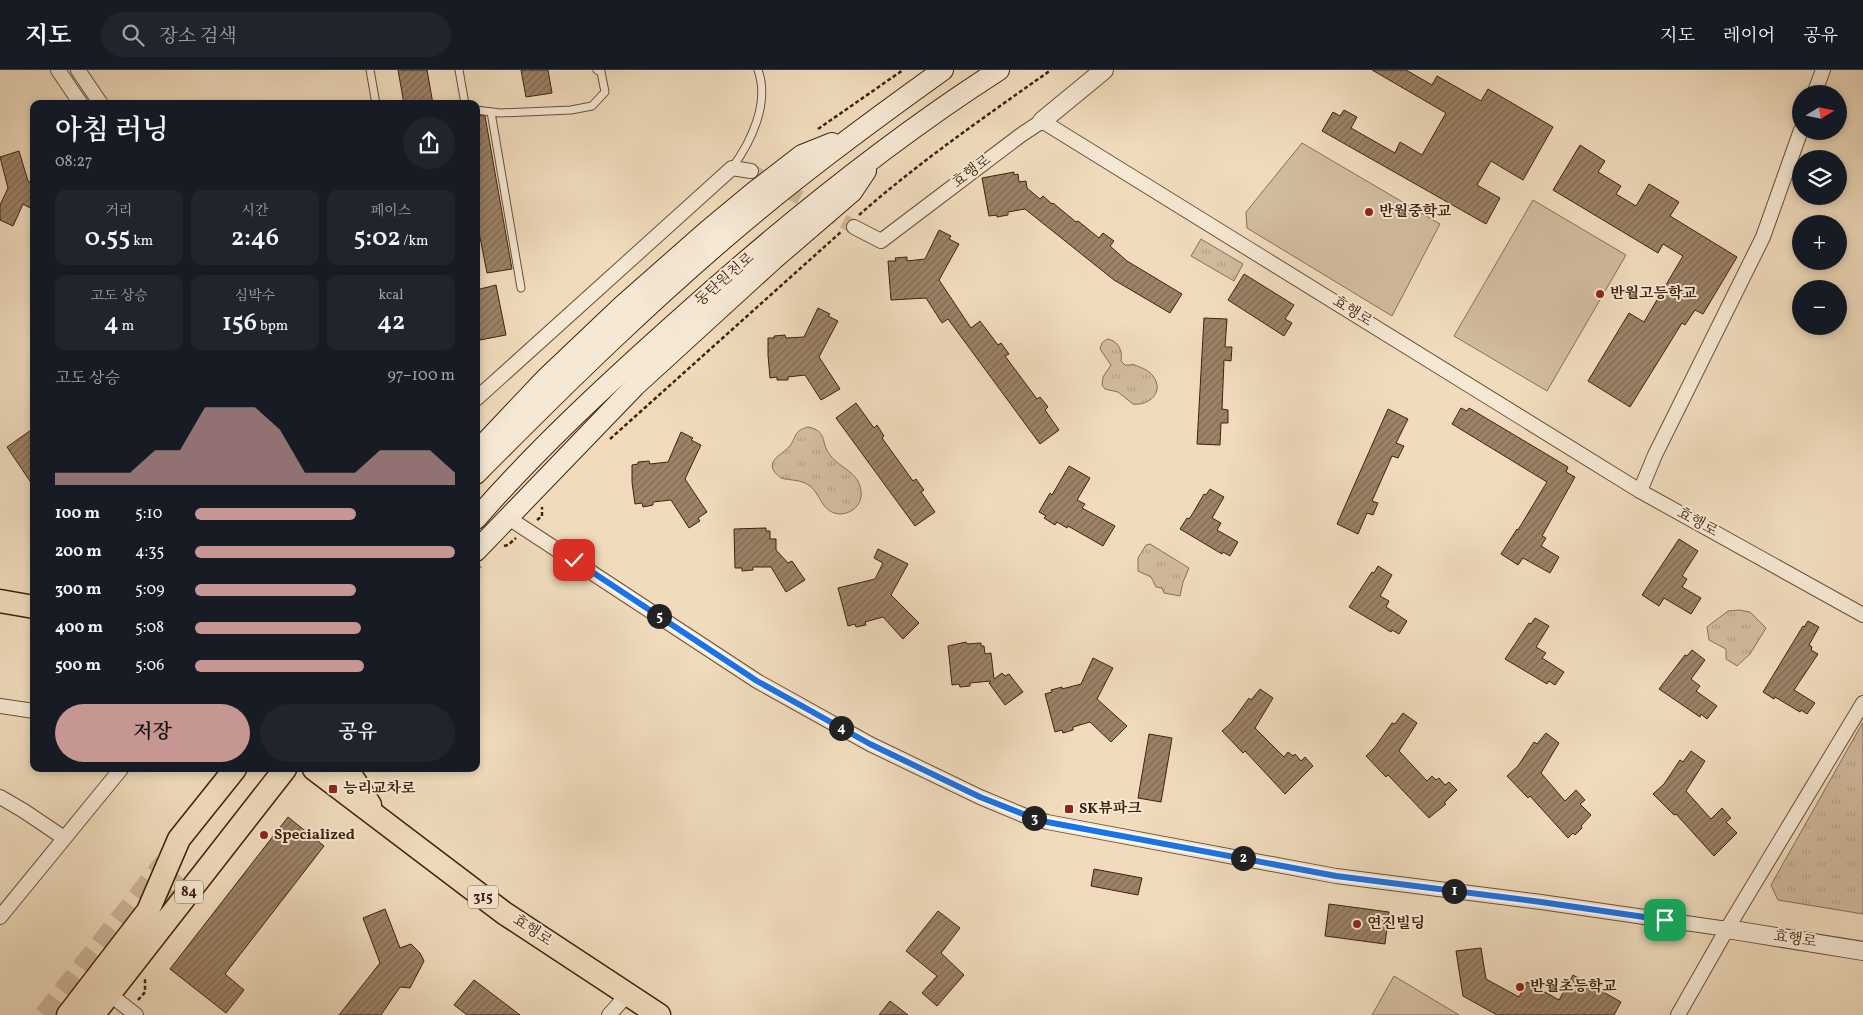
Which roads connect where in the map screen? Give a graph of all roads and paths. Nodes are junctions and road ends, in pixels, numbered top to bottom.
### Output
1 (58, 70) edge
2 (78, 70) edge
3 (370, 70) edge
4 (460, 70) edge
5 (597, 70) edge
6 (758, 70) edge
7 (943, 70) edge
8 (999, 70) edge
9 (1051, 70) edge
10 (1104, 70) edge
11 (1823, 70) edge
12 (1817, 85) edge
13 (78, 100) edge
14 (97, 100) edge
15 (375, 100) edge
16 (464, 100) edge
17 (480, 111) edge
18 (491, 112) junction
19 (1042, 121) junction
20 (857, 132) junction
21 (1797, 140) edge
22 (877, 155) junction
23 (732, 168) junction
24 (751, 171) tunnel mouth
25 (852, 224) junction
26 (521, 288) dead end
27 (480, 390) edge
28 (605, 443) dead end
29 (480, 448) edge
30 (480, 470) edge
31 (1640, 491) junction
32 (542, 503) dead end
33 (480, 515) edge
34 (508, 517) junction
35 (526, 529) junction
36 (501, 546) dead end
37 (480, 557) edge
38 (0, 601) edge
39 (30, 606) edge
40 (1863, 615) edge
41 (1863, 704) edge
42 (0, 706) edge
43 (30, 710) edge
44 (119, 772) edge
45 (234, 772) edge
46 (282, 772) edge
47 (318, 772) edge
48 (349, 772) edge
49 (0, 797) edge
50 (377, 816) junction
51 (64, 838) junction
52 (0, 918) edge
53 (1727, 929) junction
54 (1863, 951) edge
55 (102, 988) junction
56 (626, 995) junction
57 (68, 1015) edge
58 (93, 1015) edge
59 (136, 1015) edge
60 (609, 1015) edge
61 (659, 1015) edge
62 (1678, 1015) edge

1 - 13 street
2 - 14 street
3 - 15 lane
4 - 16 lane
5 - 18 lane
6 - 23 lane
7 - 20 main road, 동탄원천로
8 - 22 main road, 동탄원천로
9 - 25 path
10 - 19 street
11 - 12 street
17 - 18 lane
18 - 26 lane
19 - 25 street, 효행로
19 - 31 street, 효행로
20 - 29 main road
20 - 30 main road, 동탄원천로
21 - 31 street
22 - 33 main road, 동탄원천로
22 - 34 main road
23 - 24 street
23 - 27 street
25 - 28 path
31 - 40 street, 효행로
32 - 35 path
34 - 35 street
34 - 37 main road
35 - 36 path
35 - 53 street
38 - 39 main road
41 - 53 street
42 - 43 street
44 - 51 street
45 - 55 main road, 84
46 - 55 main road, 84
47 - 50 main road, 효행로 / 315
48 - 50 main road
49 - 51 street
50 - 56 main road, 효행로 / 315
51 - 52 street
53 - 54 street, 효행로
53 - 62 street
55 - 57 main road, 84
55 - 58 main road, 84
55 - 59 street
56 - 60 street
56 - 61 main road, 효행로 / 315

